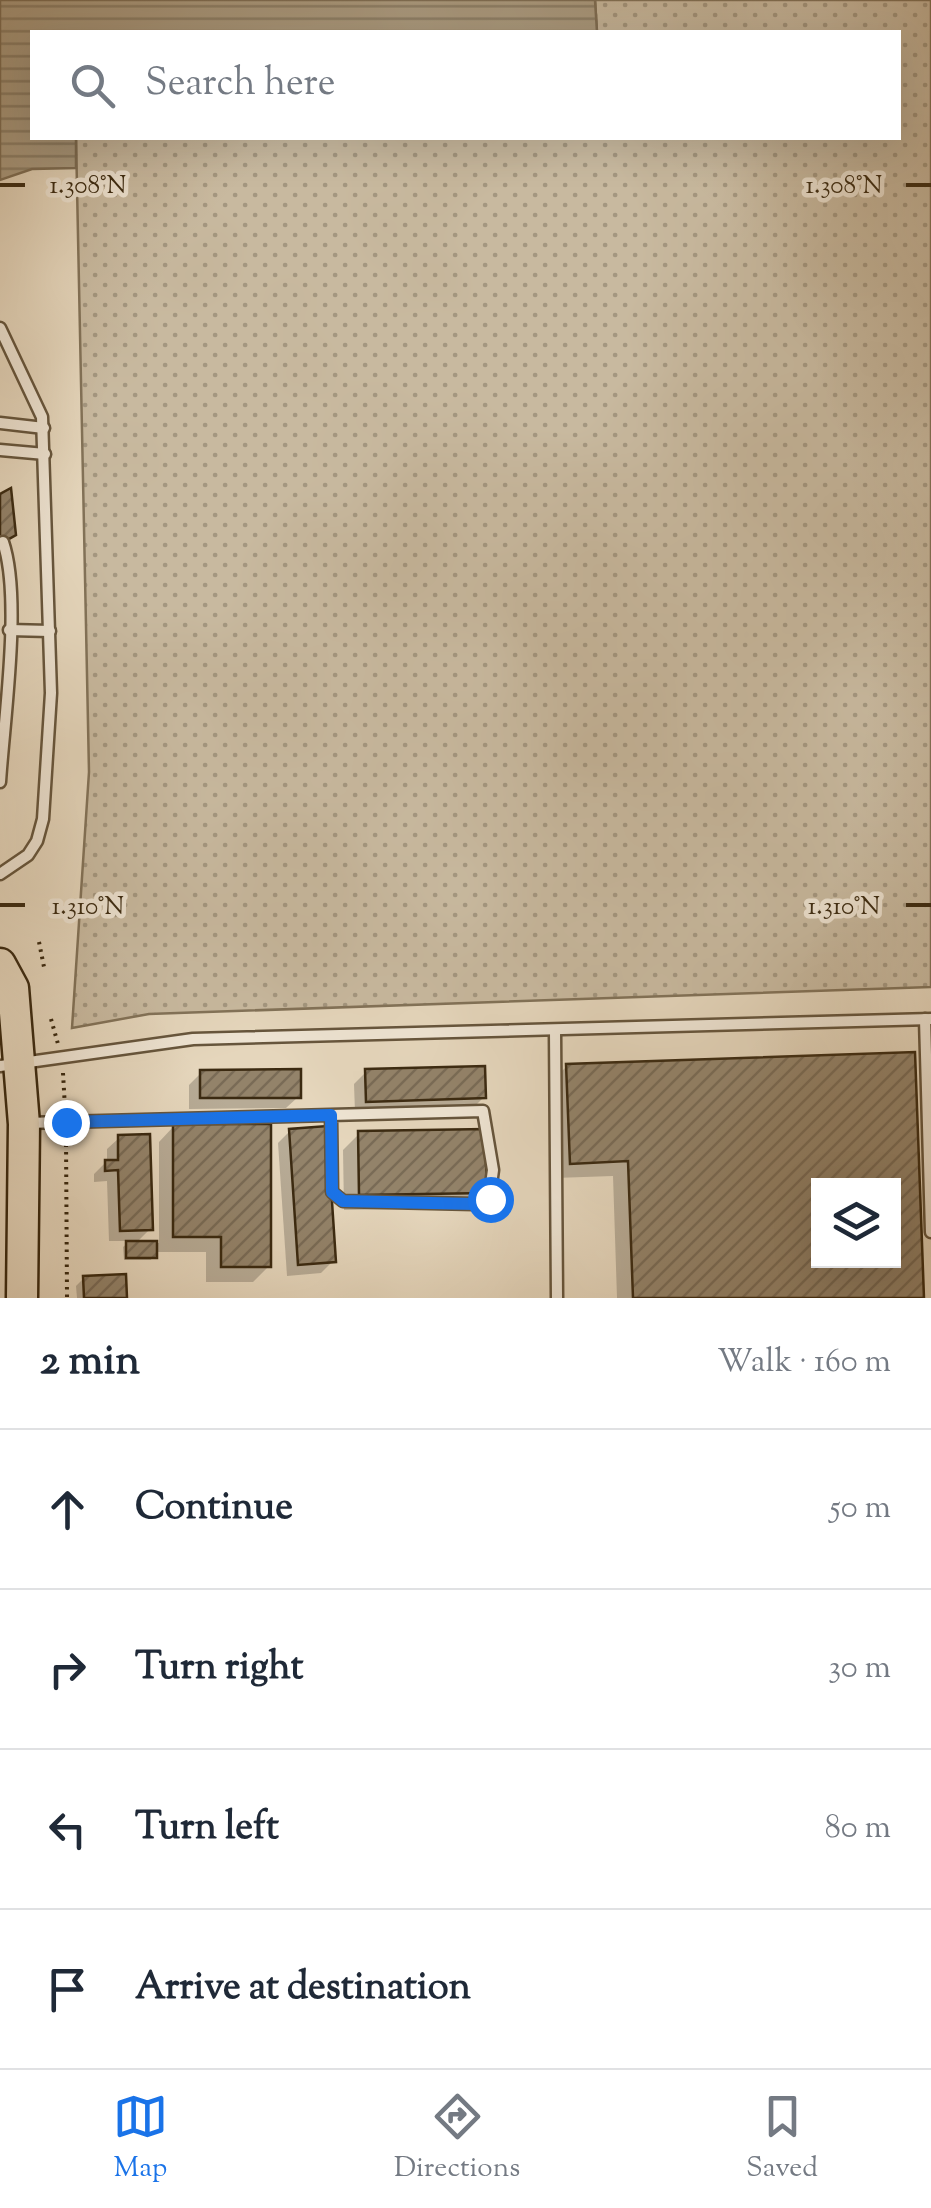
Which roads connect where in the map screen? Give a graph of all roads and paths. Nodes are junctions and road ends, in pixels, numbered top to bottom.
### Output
1 (0, 328) edge
2 (0, 423) edge
3 (44, 428) junction
4 (0, 450) edge
5 (45, 454) junction
6 (2, 542) edge
7 (9, 630) junction
8 (50, 631) junction
9 (0, 782) edge
10 (0, 874) edge
11 (39, 942) dead end
12 (44, 967) dead end
13 (7, 976) edge
14 (51, 1019) dead end
15 (928, 1019) edge
16 (555, 1031) junction
17 (62, 1060) junction
18 (9, 1066) edge
19 (331, 1115) junction
20 (66, 1122) junction
21 (24, 1124) junction
22 (931, 1232) edge
23 (22, 1298) edge
24 (67, 1298) edge
25 (557, 1298) edge

1 - 3 lane
2 - 3 lane
3 - 5 lane
4 - 5 lane
5 - 8 lane
6 - 7 lane
7 - 8 lane
7 - 9 lane
8 - 10 lane
11 - 12 path
13 - 18 main road
14 - 17 path
15 - 16 lane
15 - 22 lane
16 - 17 lane
16 - 25 lane
17 - 18 lane
17 - 20 path
18 - 21 main road
19 - 19 lane
19 - 20 lane
20 - 21 lane
20 - 24 path
21 - 23 main road

